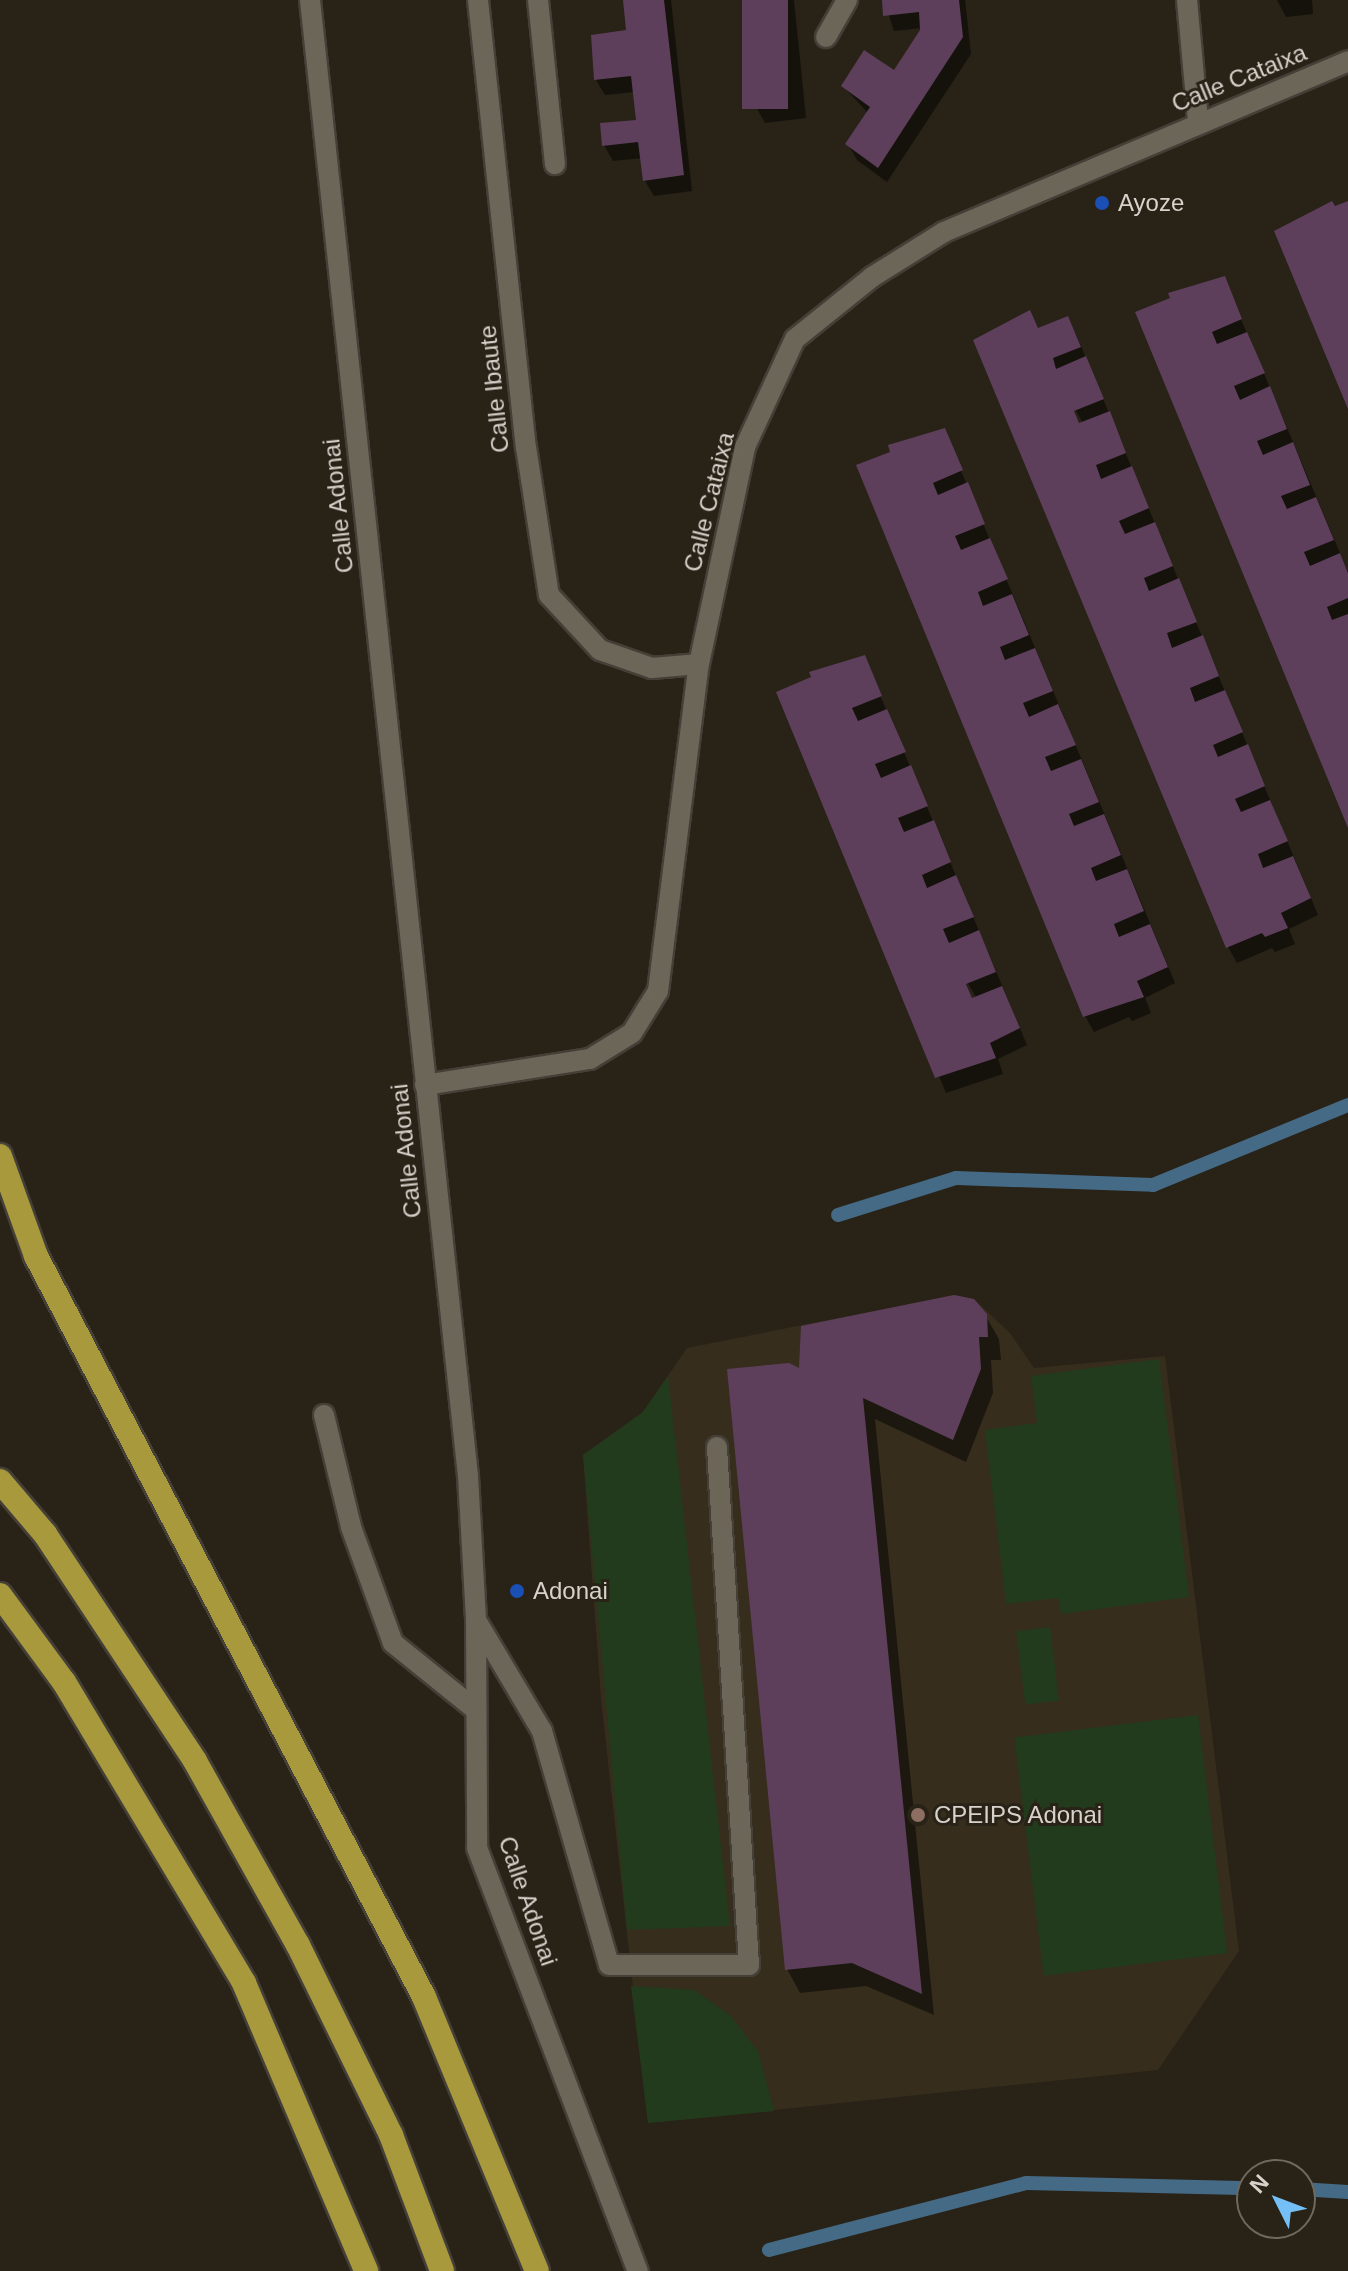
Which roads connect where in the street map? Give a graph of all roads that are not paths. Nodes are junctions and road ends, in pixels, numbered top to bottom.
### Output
1 (310, 0) edge
2 (478, 0) edge
3 (538, 0) edge
4 (847, 0) edge
5 (1187, 0) edge
6 (826, 37) dead end
7 (1348, 61) edge
8 (1198, 122) junction
9 (555, 164) dead end
10 (699, 664) junction
11 (425, 1085) junction
12 (0, 1156) edge
13 (324, 1415) dead end
14 (717, 1447) dead end
15 (0, 1481) edge
16 (0, 1595) edge
17 (476, 1620) junction
18 (476, 1710) junction
19 (366, 2271) edge
20 (442, 2271) edge
21 (537, 2271) edge
22 (638, 2271) edge

1 - 11 street, Calle Adonai
2 - 10 street, Calle Ibaute
3 - 9 street
4 - 6 street
5 - 8 street
7 - 8 street, Calle Cataixa
8 - 10 street, Calle Cataixa
10 - 11 street, Calle Cataixa
11 - 17 street, Calle Adonai
12 - 21 highway
13 - 18 street
14 - 17 street
15 - 20 highway
16 - 19 highway
17 - 18 street, Calle Adonai
18 - 22 street, Calle Adonai

